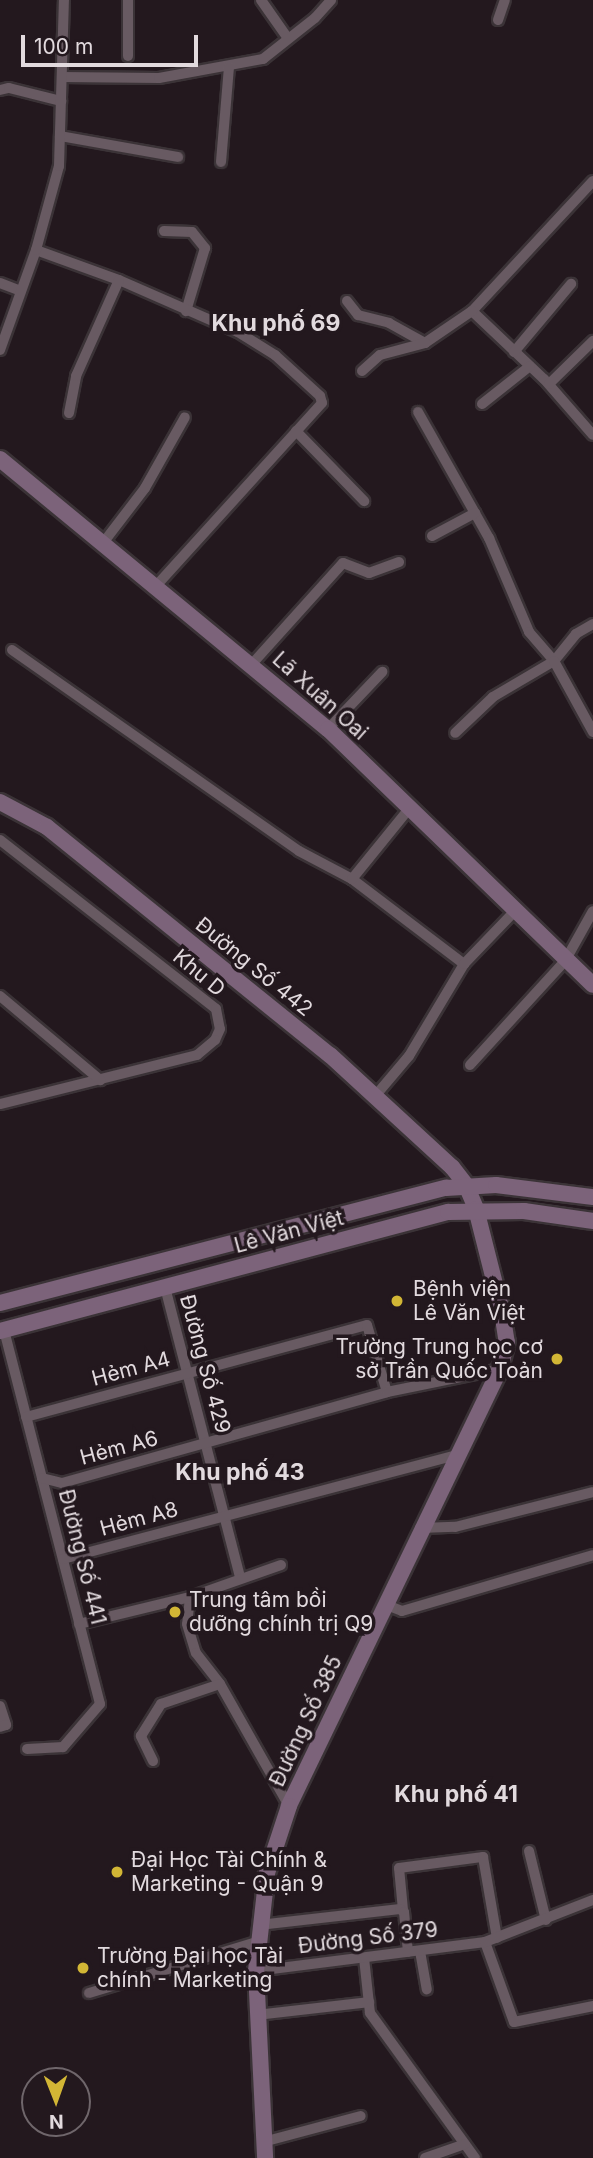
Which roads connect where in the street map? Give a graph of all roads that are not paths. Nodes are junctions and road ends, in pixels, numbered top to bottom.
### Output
1 (64, 0) edge
2 (128, 0) edge
3 (261, 0) edge
4 (331, 0) edge
5 (506, 0) edge
6 (498, 20) dead end
7 (287, 37) junction
8 (128, 56) dead end
9 (229, 66) junction
10 (62, 77) junction
11 (0, 90) edge
12 (61, 101) junction
13 (60, 136) junction
14 (178, 157) dead end
15 (222, 162) dead end
16 (593, 181) edge
17 (164, 231) dead end
18 (36, 250) junction
19 (119, 280) junction
20 (0, 283) edge
21 (571, 284) dead end
22 (21, 290) junction
23 (347, 301) dead end
24 (186, 311) junction
25 (472, 311) junction
26 (4, 326) edge
27 (593, 341) edge
28 (425, 343) junction
29 (0, 350) edge
30 (514, 352) junction
31 (530, 366) junction
32 (362, 370) dead end
33 (549, 384) junction
34 (482, 404) dead end
35 (418, 412) dead end
36 (69, 413) dead end
37 (185, 417) dead end
38 (296, 431) junction
39 (593, 435) edge
40 (0, 459) edge
41 (363, 501) dead end
42 (475, 513) junction
43 (432, 536) dead end
44 (103, 543) junction
45 (399, 562) dead end
46 (155, 587) junction
47 (593, 624) edge
48 (12, 650) dead end
49 (554, 661) junction
50 (252, 664) junction
51 (382, 672) dead end
52 (328, 729) junction
53 (593, 732) edge
54 (455, 733) dead end
55 (0, 802) edge
56 (408, 810) junction
57 (0, 839) edge
58 (352, 879) junction
59 (593, 911) edge
60 (513, 912) junction
61 (565, 961) junction
62 (464, 964) junction
63 (593, 985) edge
64 (0, 996) edge
65 (470, 1065) dead end
66 (100, 1080) junction
67 (376, 1095) junction
68 (0, 1104) edge
69 (466, 1185) junction
70 (593, 1197) edge
71 (476, 1209) junction
72 (593, 1221) edge
73 (158, 1261) junction
74 (165, 1287) junction
75 (0, 1303) edge
76 (2, 1331) edge
77 (500, 1369) junction
78 (187, 1374) junction
79 (387, 1392) junction
80 (26, 1417) junction
81 (206, 1446) junction
82 (463, 1454) junction
83 (42, 1478) junction
84 (593, 1492) edge
85 (225, 1516) junction
86 (420, 1528) junction
87 (593, 1555) edge
88 (62, 1559) junction
89 (281, 1565) dead end
90 (240, 1576) junction
91 (190, 1597) junction
92 (384, 1604) junction
93 (79, 1624) junction
94 (220, 1684) junction
95 (0, 1706) edge
96 (0, 1727) edge
97 (27, 1749) dead end
98 (153, 1762) dead end
99 (289, 1806) junction
100 (529, 1851) dead end
101 (593, 1900) edge
102 (403, 1910) junction
103 (546, 1920) junction
104 (259, 1925) junction
105 (497, 1938) junction
106 (257, 1942) junction
107 (485, 1942) junction
108 (420, 1951) junction
109 (408, 1952) junction
110 (364, 1958) junction
111 (256, 1971) junction
112 (427, 1989) dead end
113 (89, 1993) dead end
114 (369, 2002) junction
115 (593, 2006) edge
116 (257, 2015) junction
117 (361, 2116) dead end
118 (465, 2144) junction
119 (264, 2150) edge
120 (425, 2158) edge
121 (475, 2158) edge

1 - 10 street
2 - 8 street
3 - 7 street
4 - 7 street
5 - 6 street
7 - 9 street
9 - 10 street
9 - 15 street
10 - 12 street
11 - 12 street
12 - 13 street
13 - 14 street
13 - 18 street
16 - 25 street
17 - 24 street
18 - 19 street
18 - 22 street
19 - 24 street
19 - 36 street
20 - 22 street
21 - 30 street
22 - 26 street
23 - 28 street
24 - 38 street
25 - 28 street
25 - 30 street
26 - 29 street
27 - 33 street
28 - 32 street
30 - 31 street
31 - 33 street
31 - 34 street
33 - 39 street
35 - 42 street
37 - 44 street
38 - 41 street
38 - 46 street
40 - 44 main road, Lã Xuân Oai
42 - 43 street
42 - 49 street
44 - 46 main road, Lã Xuân Oai
45 - 50 street
46 - 50 main road, Lã Xuân Oai
47 - 49 street
48 - 58 street
49 - 53 street
49 - 54 street
50 - 52 main road, Lã Xuân Oai
51 - 52 street
52 - 56 main road, Lã Xuân Oai
55 - 67 main road, Đường Số 442
56 - 58 street
56 - 60 main road, Lã Xuân Oai
57 - 66 street, Khu D
58 - 62 street
59 - 61 street
60 - 61 main road, Lã Xuân Oai
60 - 62 street
61 - 63 main road, Lã Xuân Oai
61 - 65 street
62 - 67 street
64 - 66 street
66 - 68 street
67 - 69 main road, Đường Số 442
69 - 70 main road, Lê Văn Việt
69 - 71 main road, Đường Số 385
69 - 73 main road, Lê Văn Việt
71 - 72 main road, Lê Văn Việt
71 - 74 main road, Lê Văn Việt
71 - 77 main road, Đường Số 385
73 - 74 main road
73 - 75 main road, Lê Văn Việt
74 - 76 main road, Lê Văn Việt
74 - 78 street, Đường Số 429
76 - 80 street, Đường Số 441
77 - 79 street, Hẻm A6
77 - 82 main road, Đường Số 385
78 - 79 street, Hẻm A4
78 - 80 street, Hẻm A4
78 - 81 street, Đường Số 429
79 - 81 street, Hẻm A6
80 - 83 street, Đường Số 441
81 - 83 street, Hẻm A6
81 - 85 street, Đường Số 429
82 - 85 street, Hẻm A8
82 - 86 main road, Đường Số 385
83 - 88 street, Đường Số 441
84 - 86 street
85 - 88 street, Hẻm A8
85 - 90 street, Đường Số 429
86 - 92 main road, Đường Số 385
87 - 92 street
88 - 93 street, Đường Số 441
89 - 90 street
90 - 91 street
91 - 93 street
91 - 94 street
92 - 99 main road, Đường Số 385
93 - 97 street, Đường Số 441
94 - 98 street
94 - 99 street
95 - 96 street
99 - 104 main road, Đường Số 385
100 - 103 street
101 - 103 street, Đường Số 379
102 - 104 street
102 - 105 street
102 - 109 street
103 - 105 street, Đường Số 379
104 - 106 main road, Đường Số 385
105 - 107 street, Đường Số 379
106 - 111 main road, Đường Số 385
106 - 113 street
107 - 108 street, Đường Số 379
107 - 115 street
108 - 109 street, Đường Số 379
108 - 112 street
109 - 110 street, Đường Số 379
110 - 111 street, Đường Số 379
110 - 114 street
111 - 116 main road, Đường Số 385
114 - 116 street
114 - 118 street
116 - 119 main road, Đường Số 385
117 - 119 street
118 - 120 street
118 - 121 street

